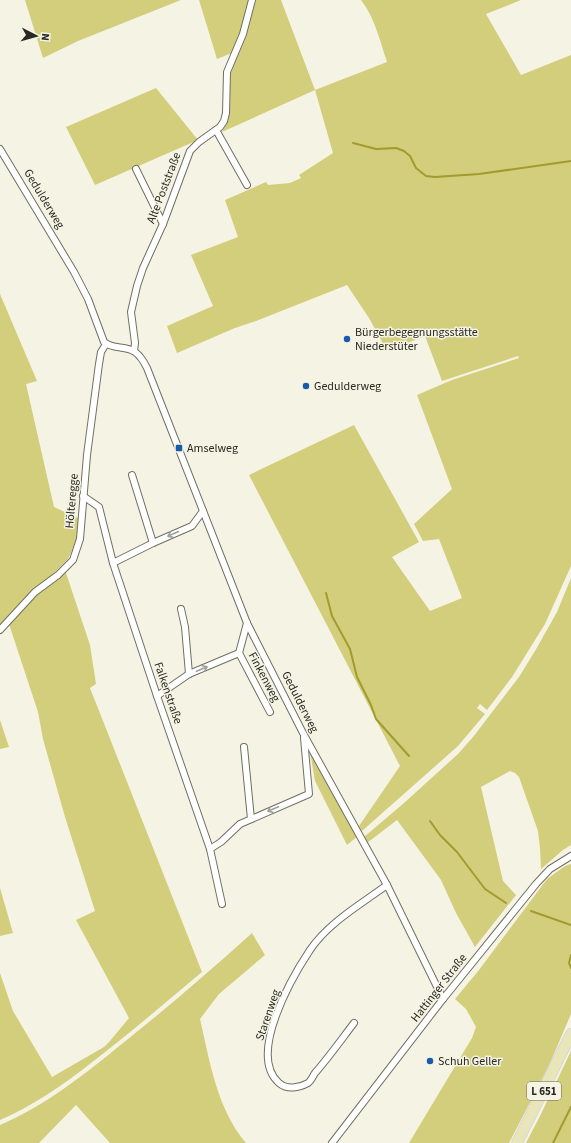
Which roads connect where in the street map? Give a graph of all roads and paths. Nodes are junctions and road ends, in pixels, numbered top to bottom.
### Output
1 (252, 0) edge
2 (216, 130) junction
3 (0, 149) edge
4 (136, 169) dead end
5 (247, 185) dead end
6 (163, 224) junction
7 (106, 344) junction
8 (134, 351) junction
9 (132, 476) dead end
10 (83, 496) junction
11 (204, 511) junction
12 (154, 543) junction
13 (113, 563) junction
14 (181, 609) dead end
15 (247, 623) junction
16 (0, 630) edge
17 (239, 653) junction
18 (189, 674) junction
19 (157, 696) junction
20 (270, 712) dead end
21 (304, 735) junction
22 (244, 747) dead end
23 (251, 819) junction
24 (210, 849) junction
25 (571, 856) edge
26 (387, 885) junction
27 (222, 904) dead end
28 (443, 999) junction
29 (354, 1023) dead end
30 (571, 1034) edge
31 (332, 1143) edge
32 (517, 1143) edge

1 - 2 street, Alte Poststraße
2 - 5 street
2 - 6 street, Alte Poststraße
3 - 7 street, Gedulderweg
4 - 6 street
6 - 8 street, Alte Poststraße
7 - 8 street
7 - 10 street, Hölteregge
8 - 11 street, Gedulderweg
9 - 12 street
10 - 13 street, Falkenstraße
10 - 16 street, Hölteregge
11 -> 12 street
11 - 15 street, Gedulderweg
12 - 13 street
13 - 19 street, Falkenstraße
14 - 18 street
15 - 17 street, Finkenweg
15 - 21 street, Gedulderweg
18 -> 17 street, Finkenweg
17 - 20 street, Finkenweg
18 - 19 street, Finkenweg
19 - 24 street, Falkenstraße
21 -> 23 street
21 - 26 street, Gedulderweg
22 - 23 street
23 - 24 street
24 - 27 street, Falkenstraße
25 - 28 street, Hattinger Straße
26 - 28 street, Gedulderweg
26 - 29 street, Starenweg
28 - 31 street, Hattinger Straße
30 - 32 main road, L 651

